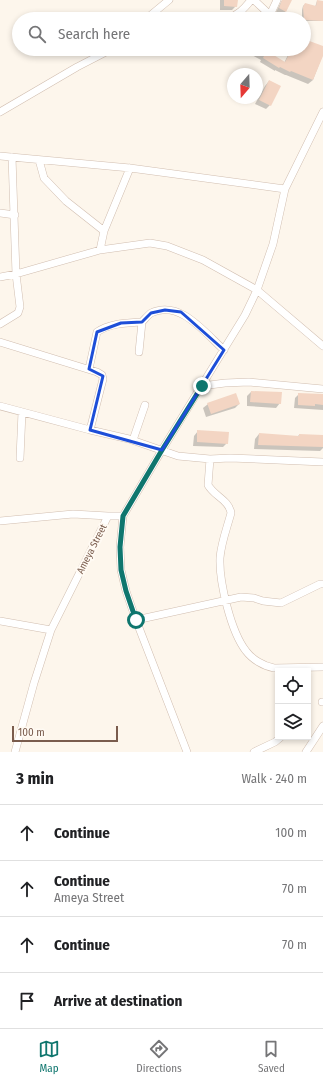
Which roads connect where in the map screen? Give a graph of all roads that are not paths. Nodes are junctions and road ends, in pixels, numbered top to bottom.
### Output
1 (169, 0) edge
2 (251, 0) edge
3 (254, 0) edge
4 (277, 0) edge
5 (154, 12) edge
6 (240, 12) edge
7 (267, 12) edge
8 (271, 12) edge
9 (99, 56) edge
10 (0, 112) edge
11 (323, 112) edge
12 (0, 156) edge
13 (12, 157) junction
14 (39, 160) junction
15 (130, 168) junction
16 (285, 189) junction
17 (0, 213) edge
18 (15, 215) junction
19 (104, 231) junction
20 (100, 250) junction
21 (16, 274) junction
22 (0, 277) edge
23 (257, 290) junction
24 (142, 322) junction
25 (0, 324) edge
26 (0, 342) edge
27 (323, 346) edge
28 (224, 350) junction
29 (139, 352) dead end
30 (89, 369) junction
31 (202, 386) junction
32 (323, 389) edge
33 (145, 405) dead end
34 (0, 406) edge
35 (22, 412) junction
36 (90, 430) junction
37 (133, 440) junction
38 (162, 450) junction
39 (20, 458) dead end
40 (210, 459) junction
41 (323, 462) edge
42 (108, 516) junction
43 (123, 516) junction
44 (0, 521) edge
45 (323, 584) edge
46 (226, 600) junction
47 (136, 620) junction
48 (0, 621) edge
49 (51, 630) junction
50 (323, 667) edge
51 (323, 727) edge
52 (277, 740) edge
53 (14, 752) edge
54 (187, 752) edge
55 (254, 752) edge
56 (306, 752) edge

1 - 5 street
2 - 6 street
3 - 7 street
4 - 8 street
9 - 10 street
11 - 16 street
12 - 13 street
13 - 14 street
13 - 18 street
14 - 15 street
14 - 19 street
15 - 16 street
15 - 19 street
16 - 23 street
17 - 18 street
18 - 21 street
19 - 20 street
20 - 21 street
20 - 23 street
21 - 22 street
21 - 25 street
23 - 27 street
23 - 28 street
24 - 28 street
24 - 29 street
24 - 30 street
26 - 30 street
28 - 31 street
30 - 36 street
31 - 32 street
31 - 38 street
33 - 37 street
34 - 35 street
35 - 36 street
35 - 39 street
36 - 37 street
37 - 38 street
38 - 40 street
38 - 43 street
40 - 41 street
40 - 46 street
42 - 43 street, Ameya Street
42 - 44 street
42 - 49 street, Ameya Street
43 - 47 street
45 - 46 street
46 - 47 street
46 - 50 street
47 - 54 street
48 - 49 street
49 - 53 street, Ameya Street
51 - 56 street
52 - 55 street

